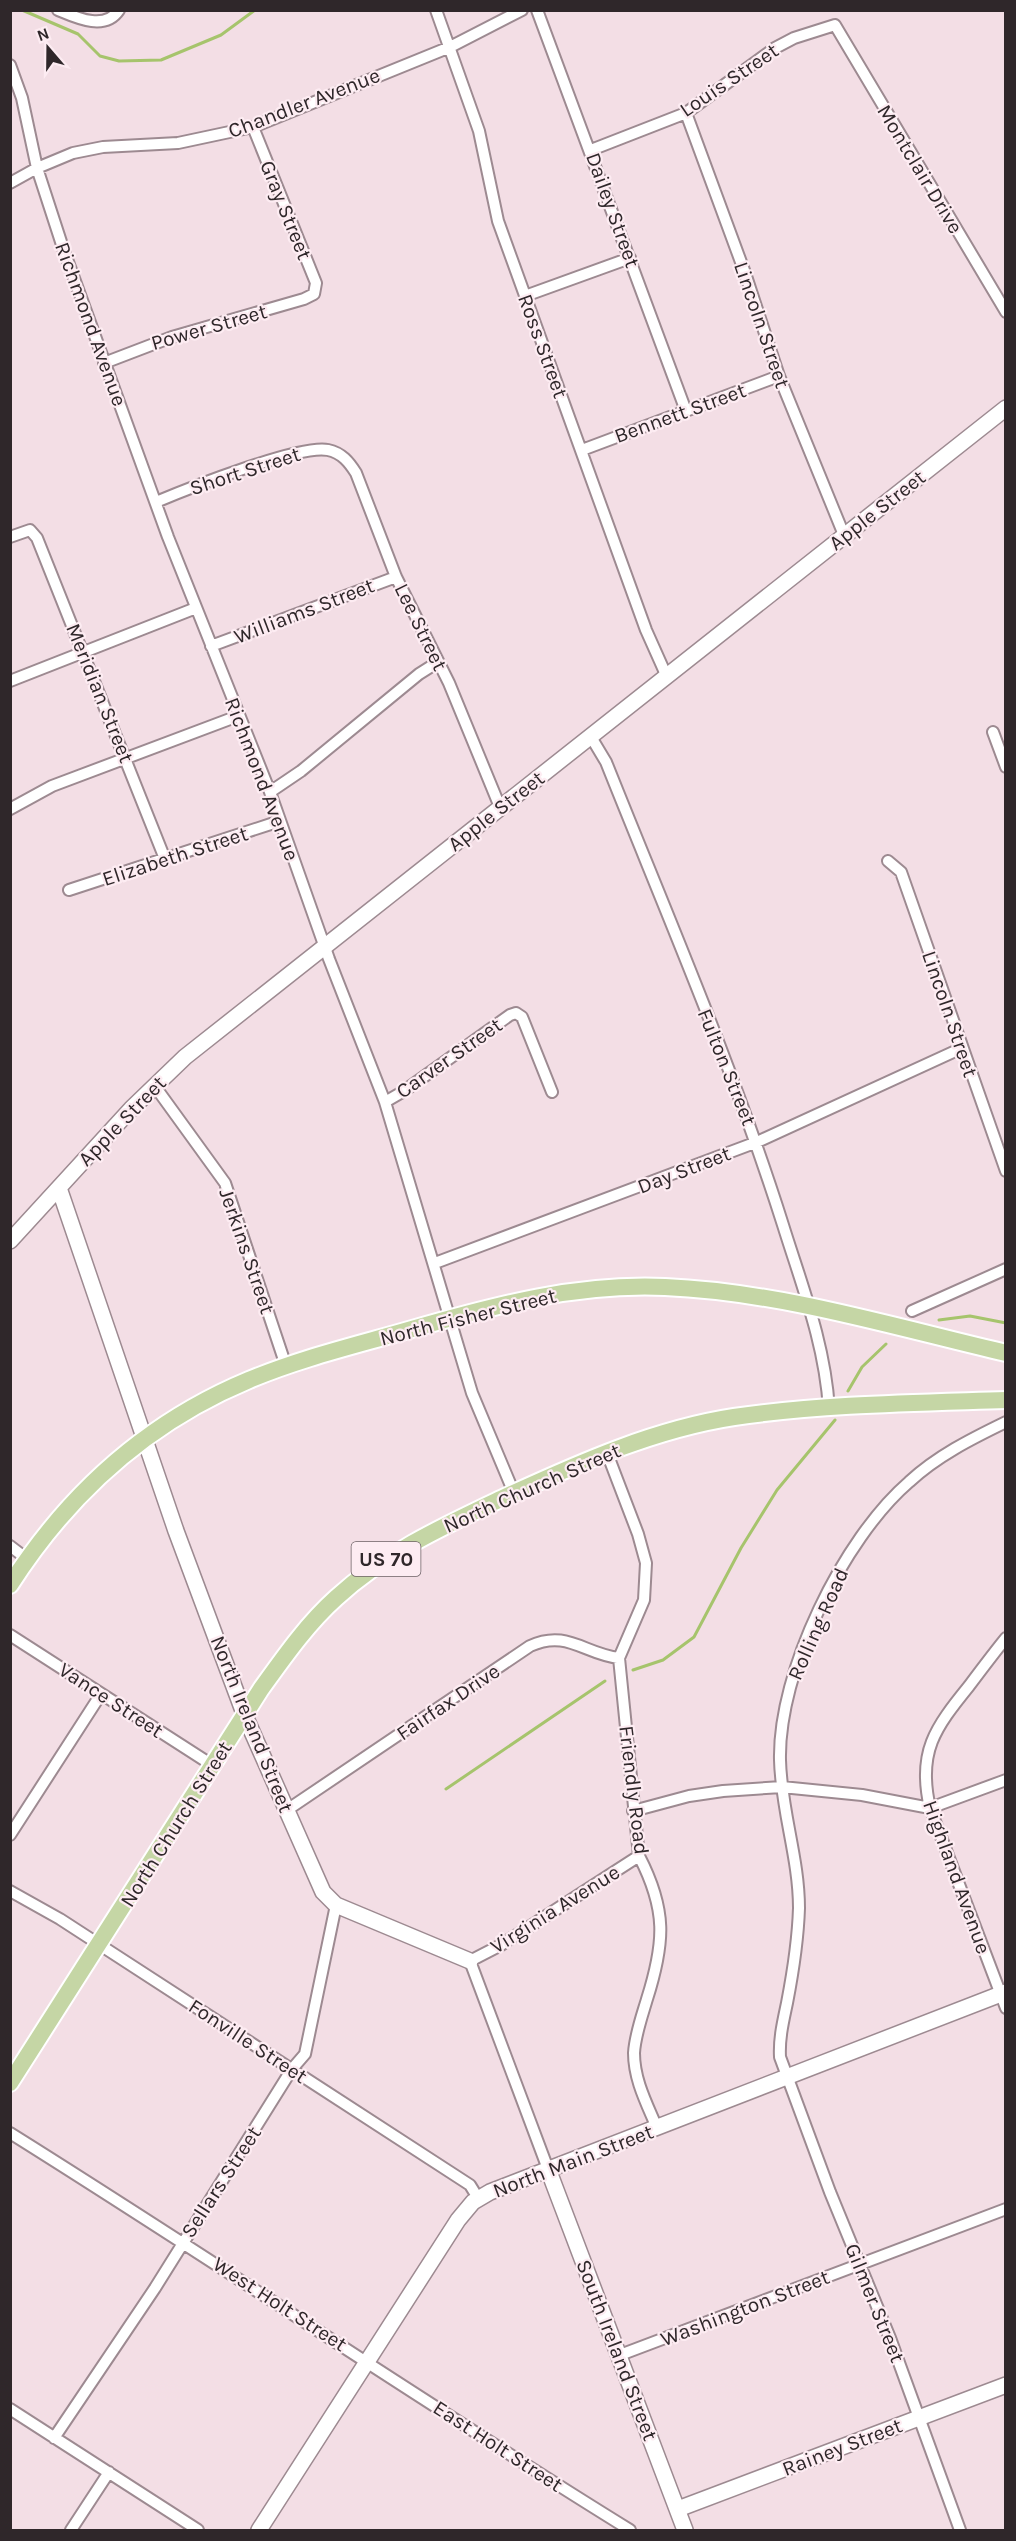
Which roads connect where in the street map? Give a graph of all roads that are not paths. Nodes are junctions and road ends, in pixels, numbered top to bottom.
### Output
1 (58, 10) edge
2 (119, 10) edge
3 (436, 10) edge
4 (522, 10) edge
5 (537, 10) edge
6 (835, 25) joint
7 (450, 47) junction
8 (10, 65) edge
9 (686, 113) junction
10 (252, 127) junction
11 (591, 150) junction
12 (37, 168) junction
13 (10, 183) edge
14 (630, 258) junction
15 (314, 294) joint
16 (525, 296) junction
17 (1005, 312) edge
18 (104, 363) junction
19 (779, 376) junction
20 (1005, 408) edge
21 (686, 411) junction
22 (582, 450) junction
23 (336, 452) joint
24 (156, 502) junction
25 (844, 535) junction
26 (10, 537) edge
27 (396, 577) junction
28 (196, 608) junction
29 (211, 646) junction
30 (84, 654) junction
31 (438, 662) junction
32 (667, 677) junction
33 (10, 681) edge
34 (238, 716) junction
35 (993, 732) dead end
36 (591, 737) junction
37 (125, 757) junction
38 (1005, 767) edge
39 (270, 792) junction
40 (500, 807) junction
41 (10, 809) edge
42 (280, 821) junction
43 (165, 859) junction
44 (888, 861) dead end
45 (69, 890) dead end
46 (325, 945) junction
47 (962, 1048) junction
48 (154, 1085) junction
49 (552, 1092) dead end
50 (385, 1102) junction
51 (757, 1142) junction
52 (1005, 1171) edge
53 (59, 1188) junction
54 (10, 1241) edge
55 (435, 1263) junction
56 (1005, 1269) edge
57 (809, 1308) junction
58 (912, 1311) dead end
59 (451, 1318) junction
60 (1005, 1353) edge
61 (286, 1366) junction
62 (1005, 1400) edge
63 (829, 1409) junction
64 (1005, 1422) edge
65 (144, 1438) junction
66 (607, 1454) junction
67 (514, 1493) junction
68 (10, 1546) edge
69 (27, 1559) junction
70 (10, 1585) edge
71 (10, 1635) edge
72 (1005, 1638) edge
73 (619, 1658) junction
74 (101, 1694) junction
75 (245, 1716) junction
76 (212, 1765) junction
77 (1005, 1780) edge
78 (782, 1787) junction
79 (930, 1808) junction
80 (287, 1810) junction
81 (633, 1811) junction
82 (10, 1835) edge
83 (639, 1856) junction
84 (10, 1891) edge
85 (336, 1905) junction
86 (99, 1946) junction
87 (470, 1961) junction
88 (1004, 1998) edge
89 (292, 2069) junction
90 (788, 2077) junction
91 (10, 2083) edge
92 (657, 2128) junction
93 (10, 2133) edge
94 (548, 2169) junction
95 (478, 2198) junction
96 (1005, 2209) edge
97 (183, 2241) junction
98 (860, 2264) junction
99 (620, 2355) junction
100 (367, 2361) junction
101 (1005, 2385) edge
102 (10, 2409) edge
103 (918, 2417) junction
104 (54, 2438) junction
105 (109, 2472) junction
106 (678, 2509) junction
107 (71, 2530) edge
108 (198, 2530) edge
109 (259, 2530) edge
110 (630, 2530) edge
111 (685, 2530) edge
112 (960, 2530) edge

1 - 2 street
3 - 7 street, Ross Street
4 - 7 street, Chandler Avenue
5 - 11 street, Dailey Street
6 - 9 street, Louis Street
6 - 17 street, Montclair Drive
7 - 10 street, Chandler Avenue
7 - 16 street, Ross Street
8 - 12 street, Richmond Avenue
9 - 11 street, Louis Street
9 - 19 street, Lincoln Street
10 - 12 street, Chandler Avenue
10 - 15 street, Gray Street
11 - 14 street, Dailey Street
12 - 13 street, Chandler Avenue
12 - 18 street, Richmond Avenue
14 - 16 street
14 - 21 street, Dailey Street
15 - 18 street, Power Street
16 - 22 street, Ross Street
18 - 24 street, Richmond Avenue
19 - 21 street, Bennett Street
19 - 25 street, Lincoln Street
20 - 25 street, Apple Street
21 - 22 street, Bennett Street
22 - 32 street, Ross Street
23 - 24 street, Short Street
23 - 27 street, Lee Street
24 - 28 street, Richmond Avenue
25 - 32 street, Apple Street
26 - 30 street, Meridian Street
27 - 29 street, Williams Street
27 - 31 street, Lee Street
28 - 29 street, Richmond Avenue
28 - 30 street
29 - 34 street, Richmond Avenue
30 - 33 street
30 - 37 street, Meridian Street
31 - 39 street
31 - 40 street, Lee Street
32 - 36 street, Apple Street
34 - 37 street
34 - 39 street, Richmond Avenue
35 - 38 street
36 - 40 street, Apple Street
36 - 51 street, Fulton Street
37 - 41 street
37 - 43 street, Meridian Street
39 - 42 street, Richmond Avenue
40 - 46 street, Apple Street
42 - 43 street, Elizabeth Street
42 - 46 street, Richmond Avenue
43 - 45 street, Elizabeth Street
44 - 47 street, Lincoln Street
46 - 48 street, Apple Street
46 - 50 street, Richmond Avenue
47 - 51 street, Day Street
47 - 52 street, Lincoln Street
48 - 53 street, Apple Street
48 - 61 street, Jerkins Street
49 - 50 street, Carver Street
50 - 55 street, Richmond Avenue
51 - 55 street, Day Street
51 - 57 street, Fulton Street
53 - 54 street, Apple Street
53 - 65 street, North Ireland Street
55 - 59 street, Richmond Avenue
56 - 58 street
57 - 59 main road, North Fisher Street
57 - 60 main road, North Fisher Street
57 - 63 street, Fulton Street
59 - 61 main road, North Fisher Street
59 - 67 street, Richmond Avenue
61 - 65 main road, North Fisher Street
62 - 63 main road, North Church Street / US 70
63 - 66 main road, North Church Street / US 70
64 - 78 street, Rolling Road
65 - 69 main road, North Fisher Street
65 - 75 street, North Ireland Street
66 - 67 main road, North Church Street / US 70
66 - 73 street, Friendly Road
67 - 75 main road, North Church Street / US 70
68 - 69 street
69 - 70 main road, North Fisher Street
71 - 74 street, Vance Street
72 - 79 street, Highland Avenue
73 - 80 street, Fairfax Drive
73 - 81 street, Friendly Road
74 - 76 street, Vance Street
74 - 82 street
75 - 76 main road, North Church Street / US 70
75 - 80 street, North Ireland Street
76 - 86 main road, North Church Street / US 70
77 - 79 street
78 - 79 street
78 - 81 street
78 - 90 street, Rolling Road
79 - 88 street, Highland Avenue
80 - 85 street, North Ireland Street
81 - 83 street, Friendly Road
83 - 87 street, Virginia Avenue
83 - 92 street, Friendly Road
84 - 86 street, Fonville Street
85 - 87 street
85 - 89 street, Sellars Street
86 - 89 street, Fonville Street
86 - 91 main road, North Church Street / US 70
87 - 94 street
88 - 90 street, North Main Street
89 - 95 street, Fonville Street
89 - 97 street, Sellars Street
90 - 92 street, North Main Street
90 - 98 street, Gilmer Street
92 - 94 street, North Main Street
93 - 97 street, West Holt Street
94 - 95 street, North Main Street
94 - 99 street, South Ireland Street
95 - 100 street, North Main Street
96 - 98 street, Washington Street
97 - 100 street, West Holt Street
97 - 104 street, Sellars Street
98 - 99 street, Washington Street
98 - 103 street, Gilmer Street
99 - 106 street, South Ireland Street
100 - 109 street, North Main Street
100 - 110 street, East Holt Street
101 - 103 street, Rainey Street
102 - 104 street
103 - 106 street, Rainey Street
103 - 112 street, Gilmer Street
104 - 105 street
105 - 107 street
105 - 108 street
106 - 111 street, South Ireland Street

